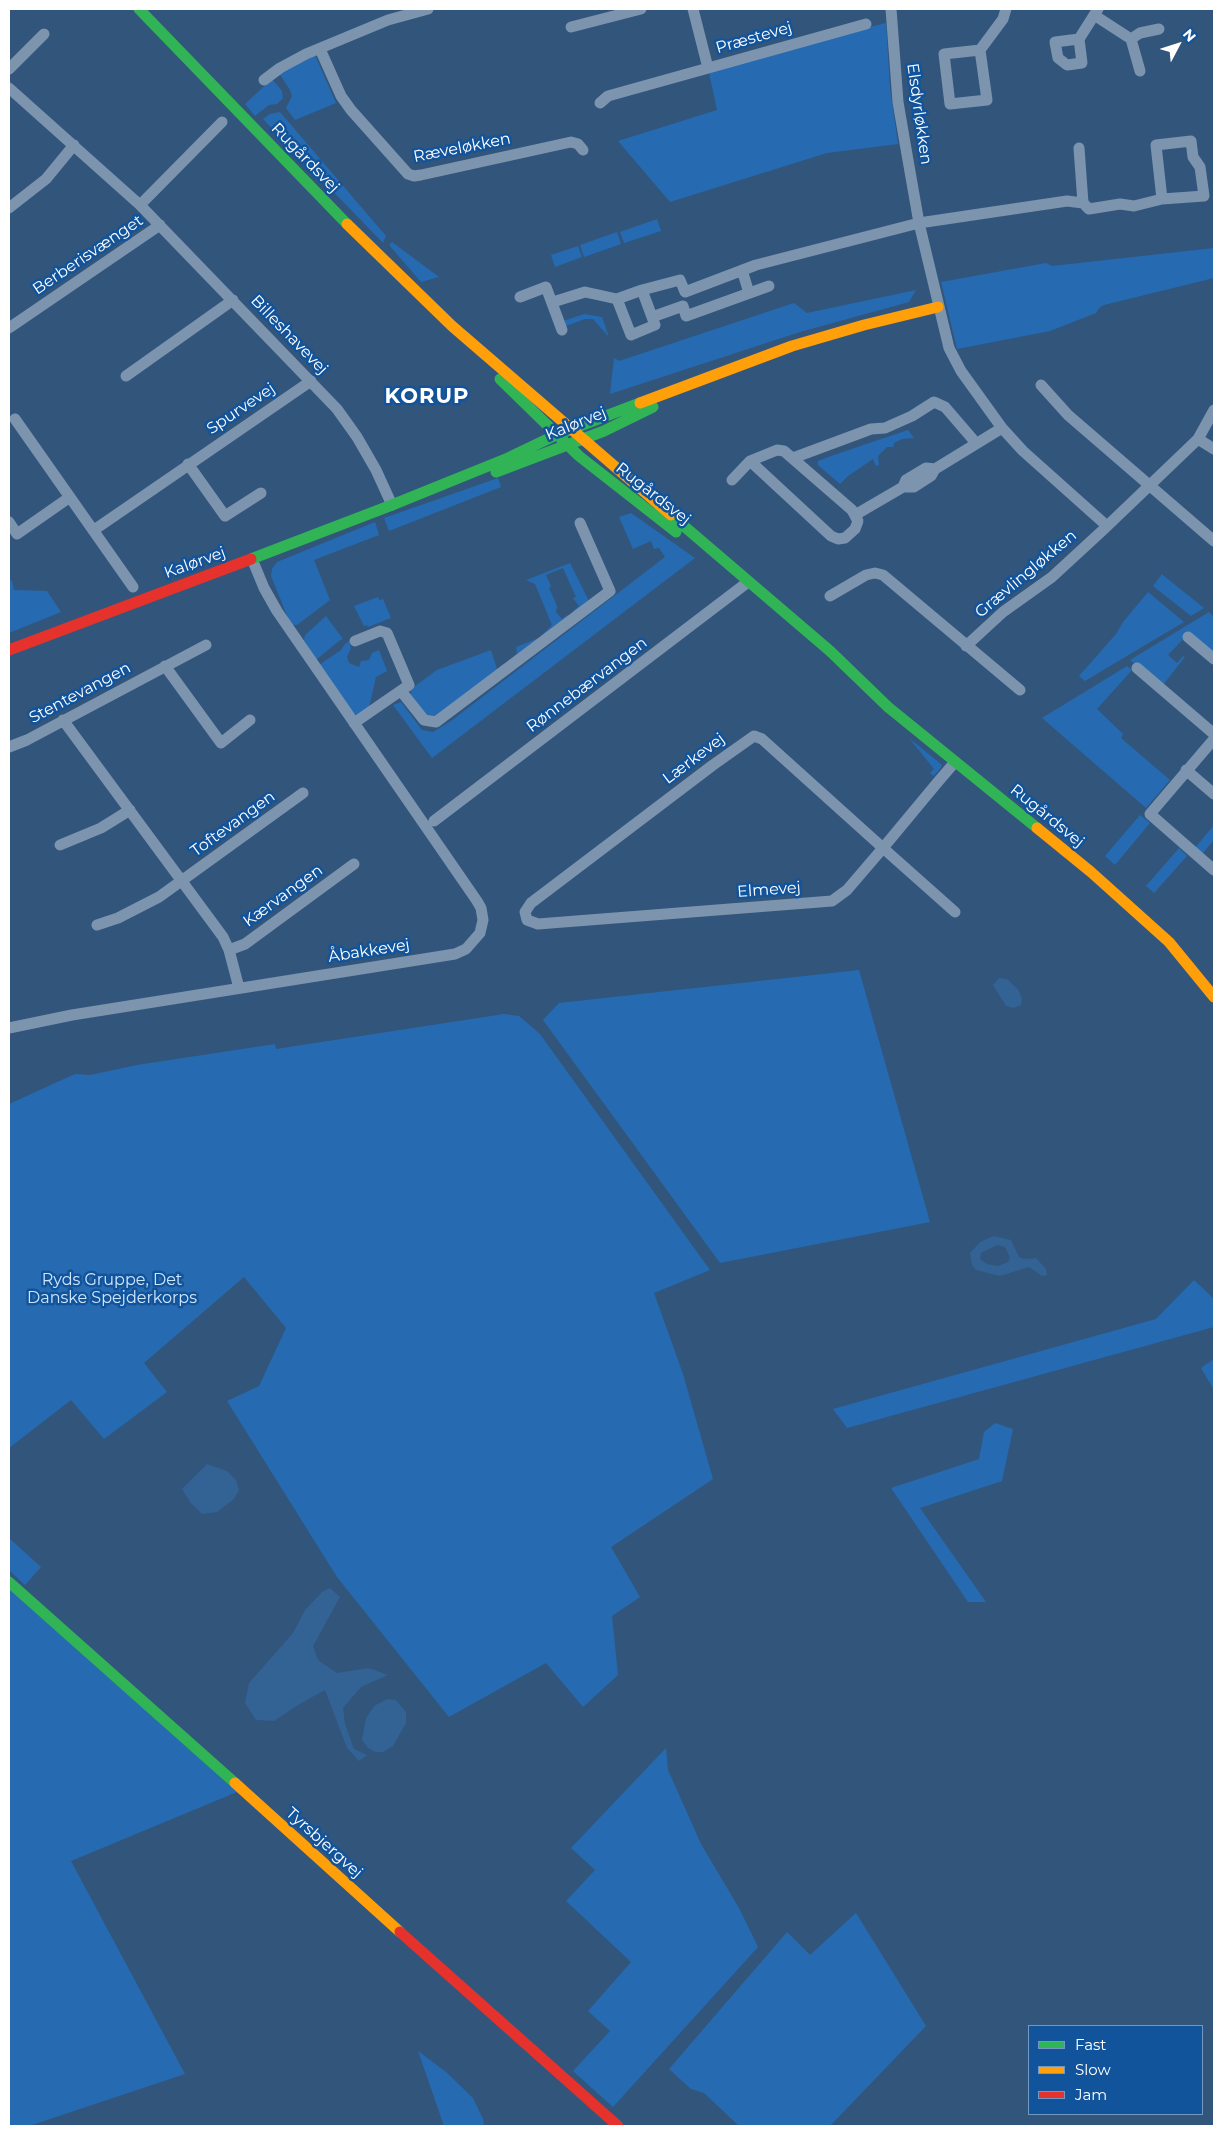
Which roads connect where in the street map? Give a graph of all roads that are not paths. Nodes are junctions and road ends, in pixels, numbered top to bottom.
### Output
1 (139, 9) edge
2 (428, 9) edge
3 (641, 9) edge
4 (693, 9) edge
5 (891, 9) edge
6 (1006, 9) edge
7 (1096, 12) edge
8 (866, 24) dead end
9 (571, 27) dead end
10 (1159, 29) dead end
11 (44, 34) dead end
12 (1079, 39) dead end
13 (1131, 39) junction
14 (320, 49) junction
15 (980, 50) junction
16 (708, 68) junction
17 (9, 69) edge
18 (1140, 71) dead end
19 (264, 80) dead end
20 (9, 88) edge
21 (600, 102) dead end
22 (222, 122) dead end
23 (74, 145) junction
24 (1079, 148) dead end
25 (583, 150) dead end
26 (1162, 200) junction
27 (1083, 203) junction
28 (140, 205) junction
29 (9, 208) edge
30 (919, 224) junction
31 (160, 225) junction
32 (742, 270) junction
33 (769, 286) dead end
34 (642, 290) junction
35 (749, 293) junction
36 (520, 297) dead end
37 (617, 299) junction
38 (233, 300) junction
39 (553, 302) junction
40 (938, 307) junction
41 (652, 318) junction
42 (452, 326) junction
43 (9, 328) edge
44 (562, 330) dead end
45 (126, 376) dead end
46 (709, 377) junction
47 (311, 381) junction
48 (1041, 385) dead end
49 (1214, 410) edge
50 (15, 419) dead end
51 (1002, 428) junction
52 (608, 429) junction
53 (565, 432) junction
54 (1198, 439) junction
55 (576, 442) junction
56 (976, 444) junction
57 (1214, 449) edge
58 (793, 458) junction
59 (750, 461) junction
60 (188, 464) junction
61 (732, 480) dead end
62 (1150, 485) junction
63 (640, 489) junction
64 (261, 493) dead end
65 (70, 497) junction
66 (392, 505) junction
67 (855, 515) junction
68 (674, 518) junction
69 (9, 522) edge
70 (580, 523) dead end
71 (1107, 526) junction
72 (94, 530) junction
73 (1214, 541) edge
74 (252, 559) junction
75 (745, 584) junction
76 (133, 587) dead end
77 (830, 596) dead end
78 (1188, 637) dead end
79 (355, 641) dead end
80 (206, 645) dead end
81 (966, 646) junction
82 (9, 650) edge
83 (1214, 659) edge
84 (165, 666) junction
85 (1137, 668) dead end
86 (1020, 690) dead end
87 (401, 691) junction
88 (63, 720) junction
89 (250, 720) dead end
90 (354, 723) junction
91 (1214, 734) edge
92 (1214, 739) edge
93 (9, 746) edge
94 (954, 762) junction
95 (1186, 770) junction
96 (303, 793) dead end
97 (1214, 794) edge
98 (437, 803) dead end
99 (130, 810) junction
100 (444, 814) junction
101 (434, 821) dead end
102 (60, 845) dead end
103 (883, 848) junction
104 (354, 864) dead end
105 (1214, 870) edge
106 (181, 881) junction
107 (955, 912) dead end
108 (525, 916) joint
109 (97, 925) dead end
110 (229, 950) junction
111 (238, 988) junction
112 (1214, 997) edge
113 (9, 1028) edge
114 (9, 1582) edge
115 (618, 2126) edge

1 - 42 street, Rugårdsvej
2 - 14 street
3 - 9 street
4 - 16 street, Præstevej
5 - 30 street, Elsdyrløkken
6 - 15 street
7 - 12 street
7 - 13 street
8 - 16 street, Præstevej
10 - 13 street
11 - 17 street
13 - 18 street
14 - 19 street
14 - 25 street, Ræveløkken
15 - 15 street, Elsdyrløkken
16 - 21 street, Præstevej
20 - 23 street, Billeshavevej
22 - 28 street
23 - 28 street, Billeshavevej
23 - 29 street
24 - 27 street
26 - 26 street
26 - 27 street
27 - 30 street
28 - 31 street, Billeshavevej
30 - 32 street
30 - 40 street, Elsdyrløkken
31 - 38 street, Billeshavevej
31 - 43 street, Berberisvænget
32 - 34 street
32 - 35 street
33 - 35 street
34 - 37 street
34 - 41 street
35 - 41 street
36 - 39 street
37 - 39 street
37 - 41 street
38 - 45 street
38 - 47 street, Billeshavevej
39 - 44 street
40 - 46 street, Kalørvej
40 - 51 street
42 - 53 street, Rugårdsvej
42 - 53 street, Rugårdsvej
46 - 52 street, Kalørvej
46 - 53 street, Kalørvej
47 - 60 street, Spurvevej
47 - 66 street, Billeshavevej
48 - 62 street
49 - 54 street, Grævlingløkken
50 - 65 street
51 - 56 street
51 - 71 street
52 - 55 street, Kalørvej
52 - 63 street
53 - 55 street, Rugårdsvej
53 - 55 street, Rugårdsvej
53 - 66 street, Kalørvej
54 - 57 street
54 - 62 street, Grævlingløkken
55 - 63 street, Rugårdsvej
55 - 66 street, Kalørvej
55 - 68 street
55 - 75 street, Rugårdsvej
56 - 58 street
56 - 67 street
58 - 59 street
58 - 67 street
59 - 61 street
59 - 67 street
60 - 64 street
60 - 72 street, Spurvevej
62 - 71 street, Grævlingløkken
62 - 73 street
63 - 68 street, Rugårdsvej
65 - 69 street
65 - 72 street
66 - 74 street, Kalørvej
68 - 75 street, Rugårdsvej
70 - 87 street
71 - 81 street, Grævlingløkken
72 - 76 street
74 - 82 street, Kalørvej
74 - 90 street, Åbakkevej
75 - 94 street, Rugårdsvej
75 - 100 street, Rønnebærvangen
77 - 81 street
78 - 83 street
79 - 87 street
80 - 84 street, Stentevangen
81 - 86 street
84 - 88 street, Stentevangen
84 - 89 street
85 - 91 street
87 - 90 street
88 - 93 street, Stentevangen
88 - 99 street
90 - 111 street, Åbakkevej
92 - 95 street
94 - 103 street, Elmevej
94 - 112 street, Rugårdsvej
95 - 97 street
95 - 105 street
96 - 106 street, Toftevangen
98 - 100 street
99 - 102 street
99 - 106 street
100 - 101 street, Rønnebærvangen
103 - 107 street
103 - 108 street, Elmevej
103 - 108 street, Lærkevej
104 - 110 street, Kærvangen
106 - 109 street, Toftevangen
106 - 110 street
110 - 111 street
111 - 113 street, Åbakkevej
114 - 115 street, Tyrsbjergvej

